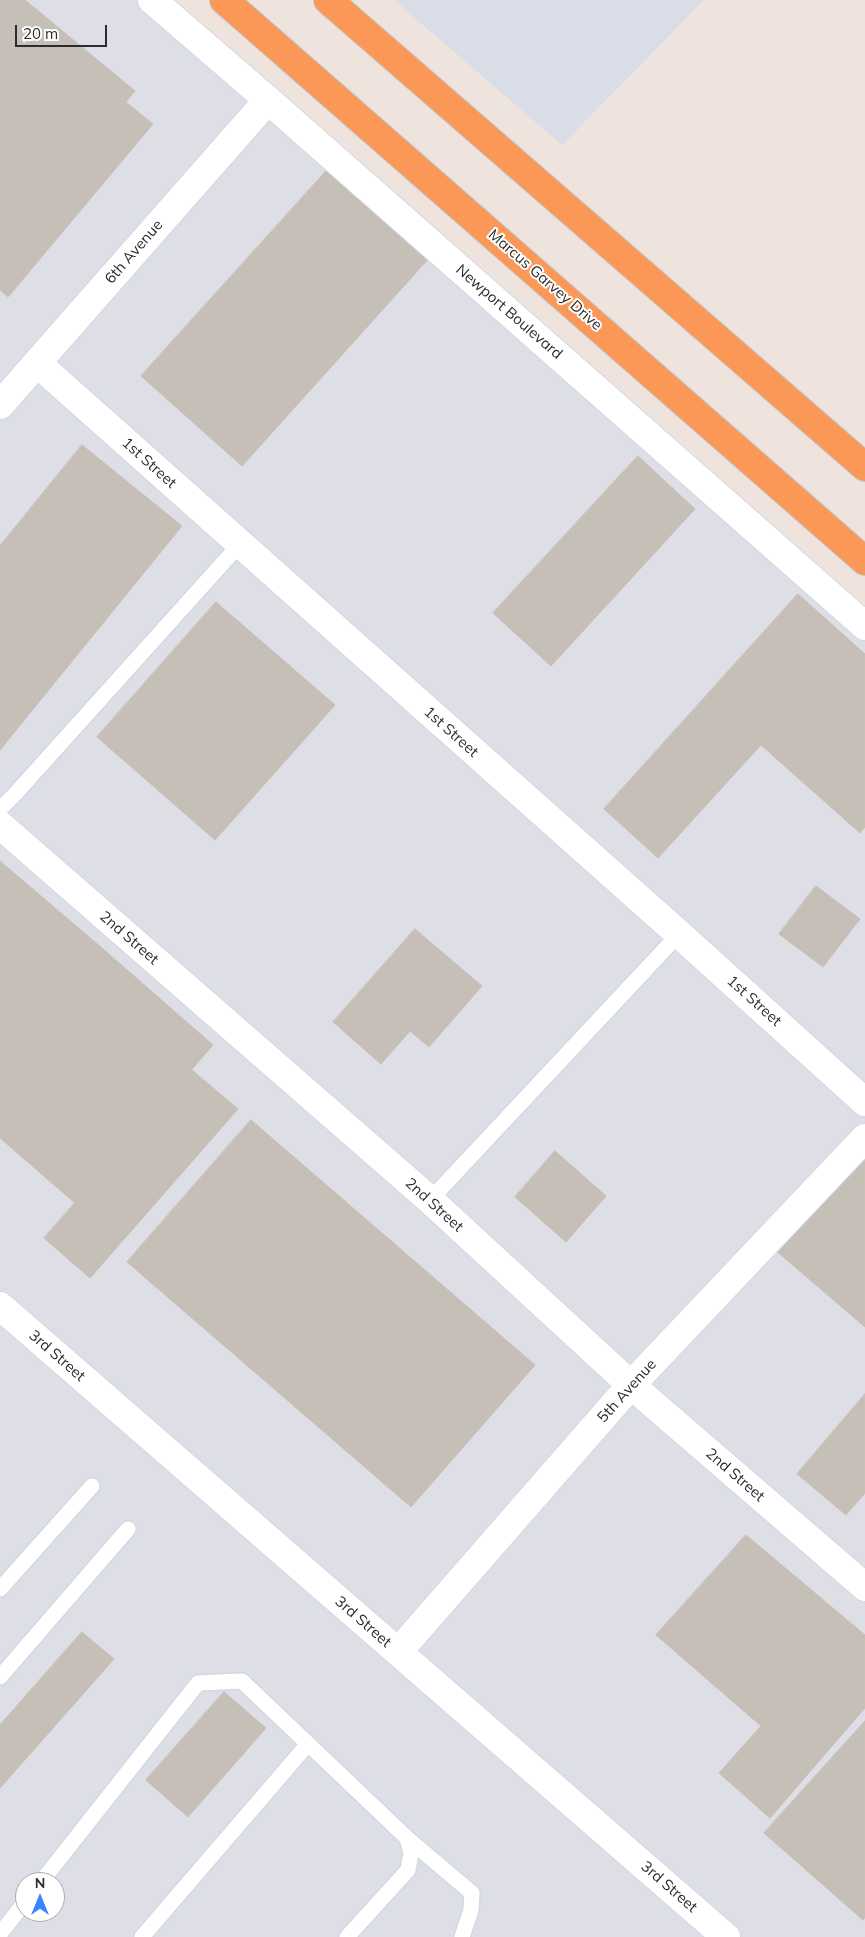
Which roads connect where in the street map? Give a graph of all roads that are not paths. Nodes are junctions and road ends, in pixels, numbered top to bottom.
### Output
1 (152, 0) edge
2 (224, 0) edge
3 (328, 0) edge
4 (268, 100) junction
5 (37, 363) junction
6 (0, 404) edge
7 (865, 467) edge
8 (240, 544) junction
9 (865, 561) edge
10 (865, 626) edge
11 (0, 809) edge
12 (0, 825) edge
13 (679, 934) junction
14 (865, 1102) edge
15 (865, 1138) edge
16 (430, 1200) junction
17 (0, 1306) edge
18 (631, 1385) junction
19 (92, 1486) dead end
20 (128, 1529) dead end
21 (865, 1587) edge
22 (0, 1589) edge
23 (398, 1652) junction
24 (0, 1677) edge
25 (308, 1744) junction
26 (407, 1838) junction
27 (49, 1872) edge
28 (15, 1915) edge
29 (0, 1934) edge
30 (142, 1937) edge
31 (347, 1937) edge
32 (462, 1937) edge
33 (726, 1937) edge

1 - 4 street, Newport Boulevard
2 - 9 highway, Marcus Garvey Drive
3 - 7 highway
4 - 5 street, 6th Avenue
4 - 10 street, Newport Boulevard
5 - 6 street, 6th Avenue
5 - 8 street, 1st Street
8 - 11 lane
8 - 13 street, 1st Street
12 - 16 street, 2nd Street
13 - 14 street, 1st Street
13 - 16 lane
15 - 18 street, 5th Avenue
16 - 18 street, 2nd Street
17 - 23 street, 3rd Street
18 - 21 street, 2nd Street
18 - 23 street, 5th Avenue
19 - 22 lane
20 - 24 lane
23 - 33 street, 3rd Street
25 - 26 lane
25 - 27 lane
25 - 30 lane
26 - 31 lane
26 - 32 lane
28 - 29 lane

